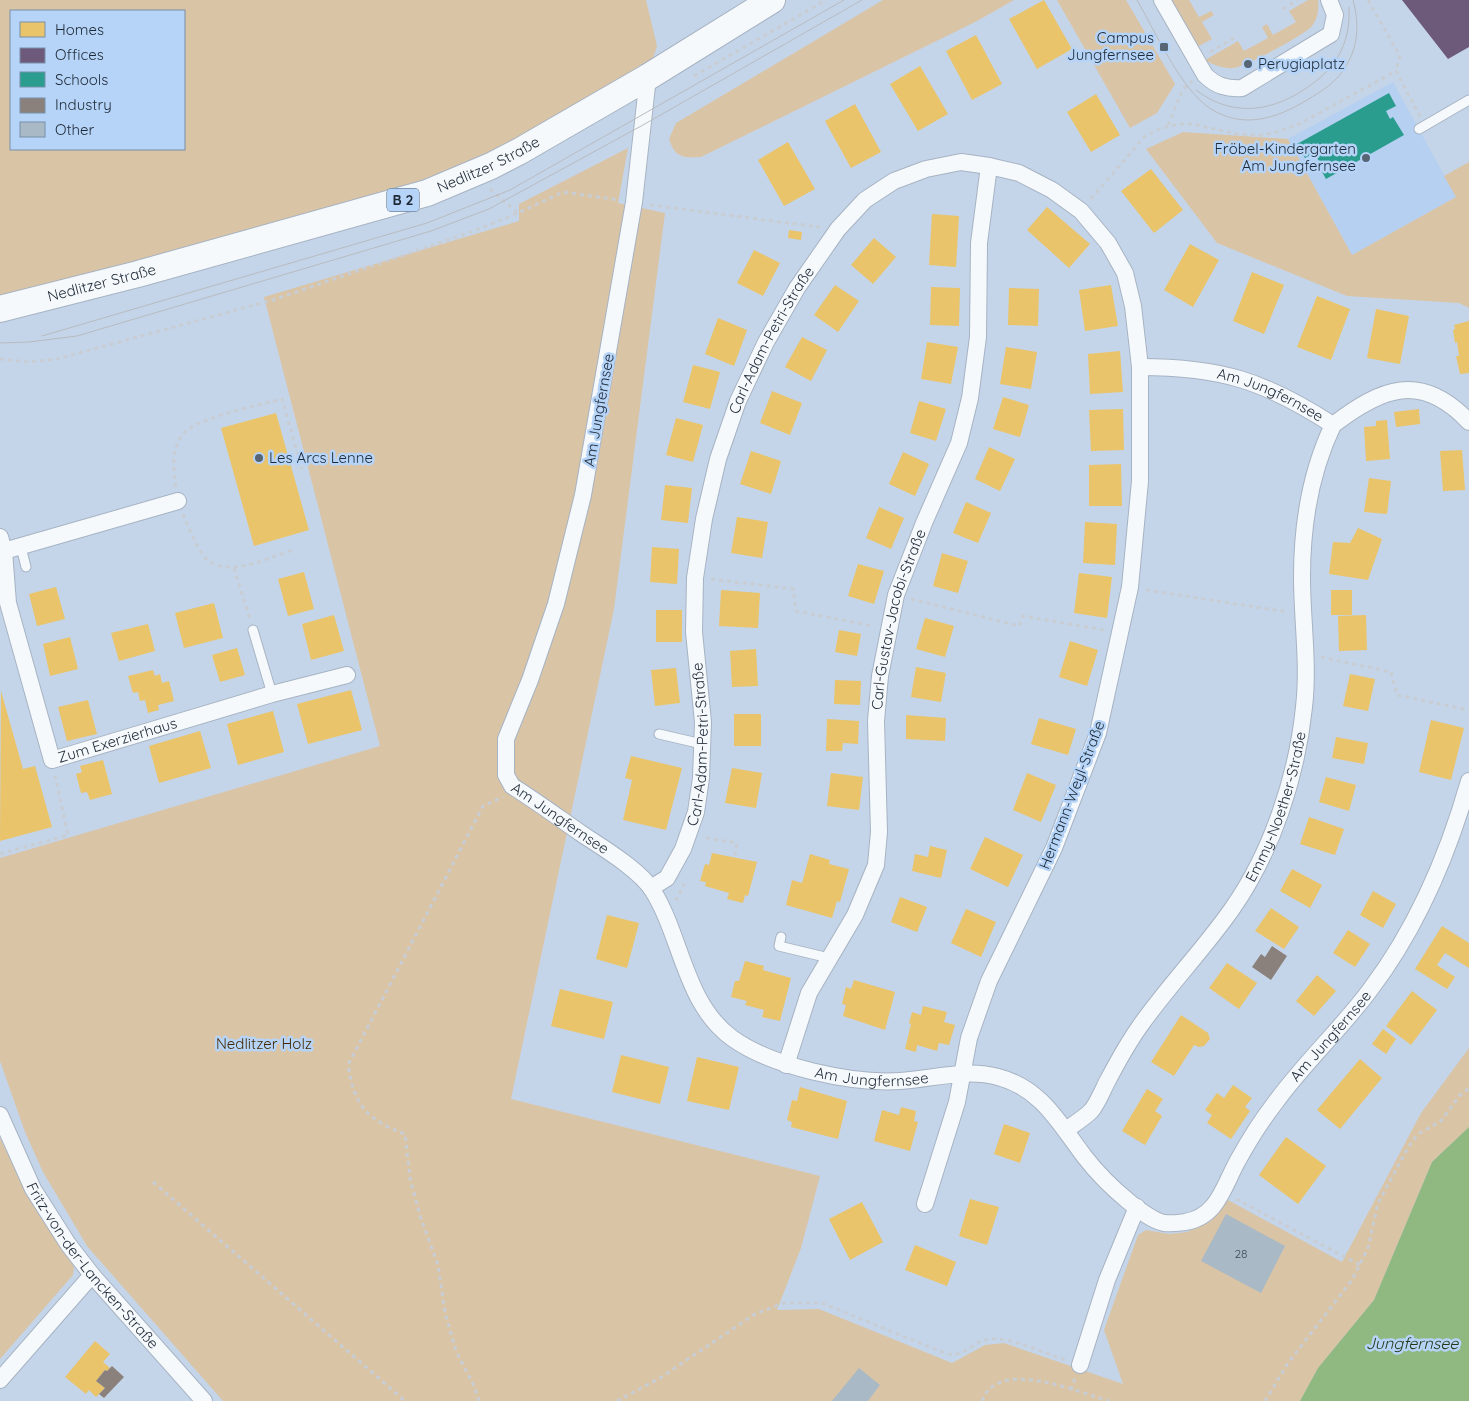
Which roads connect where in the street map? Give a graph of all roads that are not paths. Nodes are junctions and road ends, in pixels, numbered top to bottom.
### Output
1 (772, 0) edge
2 (1162, 0) edge
3 (1329, 0) edge
4 (648, 77) junction
5 (1469, 100) edge
6 (1422, 127) road end
7 (989, 166) junction
8 (0, 309) edge
9 (1140, 367) junction
10 (1469, 422) edge
11 (1332, 425) junction
12 (178, 501) road end
13 (2, 544) edge
14 (21, 547) junction
15 (26, 567) dead end
16 (4, 602) edge
17 (253, 630) road end
18 (347, 675) dead end
19 (272, 694) junction
20 (659, 734) dead end
21 (702, 744) junction
22 (1469, 781) edge
23 (651, 888) junction
24 (782, 937) dead end
25 (829, 958) junction
26 (786, 1065) junction
27 (964, 1073) junction
28 (0, 1115) edge
29 (1066, 1130) junction
30 (925, 1204) dead end
31 (1136, 1207) junction
32 (92, 1275) junction
33 (1080, 1365) road end
34 (0, 1380) edge
35 (204, 1401) edge

1 - 4 main road, Nedlitzer Straße / B 2
2 - 3 street
4 - 8 main road, Nedlitzer Straße / B 2
4 - 23 street, Am Jungfernsee
5 - 6 lane
7 - 9 street, Carl-Adam-Petri-Straße
7 - 21 street, Carl-Adam-Petri-Straße
7 - 25 street, Carl-Gustav-Jacobi-Straße
9 - 11 street, Am Jungfernsee
9 - 27 street, Hermann-Weyl-Straße
10 - 11 street, Am Jungfernsee
11 - 29 street, Emmy-Noether-Straße
12 - 14 street, Zum Exerzierhaus
13 - 14 street, Zum Exerzierhaus
13 - 16 street, Zum Exerzierhaus
14 - 15 lane
16 - 19 street, Zum Exerzierhaus
17 - 19 lane
18 - 19 street, Zum Exerzierhaus
20 - 21 lane
21 - 23 street, Carl-Adam-Petri-Straße
22 - 31 street, Am Jungfernsee
23 - 26 street, Am Jungfernsee
24 - 25 lane
25 - 26 street, Carl-Gustav-Jacobi-Straße
26 - 27 street, Am Jungfernsee
27 - 29 street, Am Jungfernsee
27 - 30 street, Hermann-Weyl-Straße
28 - 32 street, Fritz-von-der-Lancken-Straße
29 - 31 street, Am Jungfernsee
31 - 33 street
32 - 34 street
32 - 35 street, Fritz-von-der-Lancken-Straße

